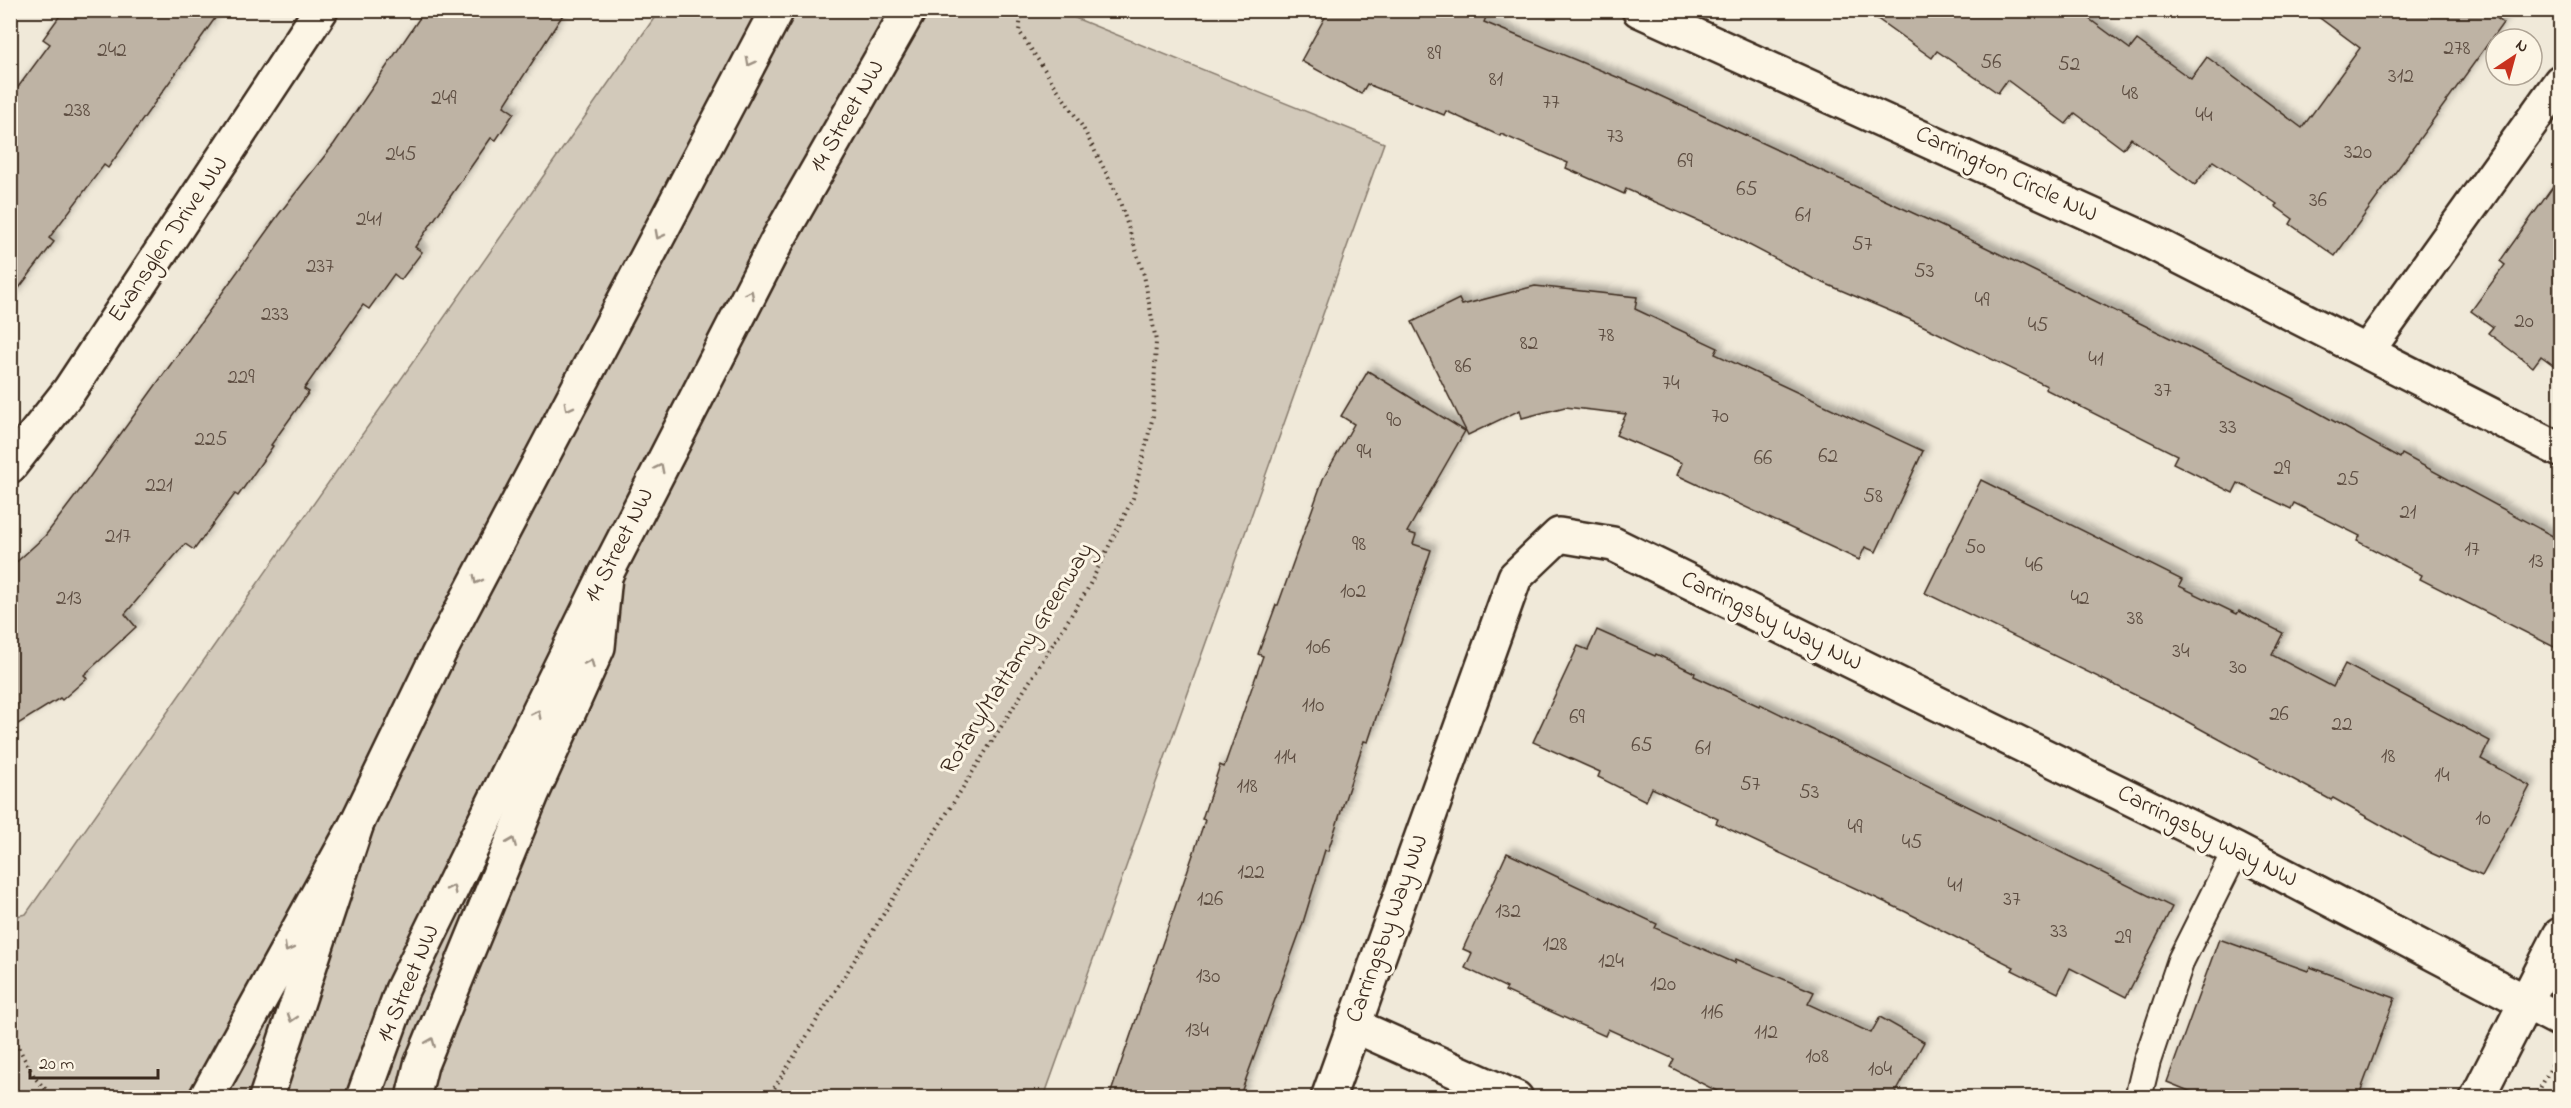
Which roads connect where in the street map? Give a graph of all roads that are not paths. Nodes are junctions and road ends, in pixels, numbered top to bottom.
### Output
1 (321, 10) edge
2 (777, 10) edge
3 (909, 10) edge
4 (1639, 10) edge
5 (2560, 82) edge
6 (2368, 350) junction
7 (2560, 450) edge
8 (10, 466) edge
9 (605, 576) junction
10 (357, 823) junction
11 (2236, 850) junction
12 (2560, 935) edge
13 (2526, 1001) junction
14 (2560, 1020) edge
15 (1353, 1025) junction
16 (206, 1098) edge
17 (266, 1098) edge
18 (363, 1098) edge
19 (413, 1098) edge
20 (1328, 1098) edge
21 (1516, 1098) edge
22 (2138, 1098) edge
23 (2476, 1098) edge

1 - 8 main road, Evansglen Drive NW
2 -> 10 main road
9 -> 3 main road, 14 Street NW
4 - 6 main road, Carrington Circle NW
5 - 6 main road
6 - 7 main road, Carrington Circle NW
18 -> 9 main road, 14 Street NW
19 -> 9 main road
10 -> 16 main road
10 -> 17 main road
11 - 13 main road, Carringsby Way NW
11 - 15 main road, Carringsby Way NW
11 - 22 lane
12 - 13 main road
13 - 14 main road, Carringsby Way NW
13 - 23 main road
15 - 20 main road, Carringsby Way NW
15 - 21 main road

